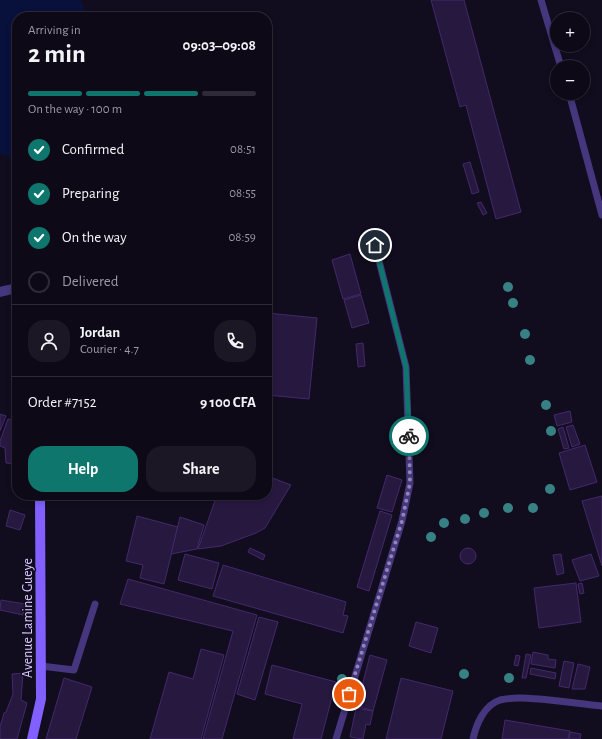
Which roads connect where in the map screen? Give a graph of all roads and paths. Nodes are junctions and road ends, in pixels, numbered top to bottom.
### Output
1 (542, 0) edge
2 (559, 60) edge
3 (571, 100) edge
4 (602, 215) edge
5 (375, 245) dead end
6 (12, 289) edge
7 (0, 292) edge
8 (40, 500) edge
9 (95, 604) dead end
10 (41, 666) junction
11 (602, 706) edge
12 (32, 739) edge
13 (336, 739) edge
14 (473, 739) edge

1 - 2 lane
3 - 4 lane
5 - 13 lane
6 - 7 street
8 - 10 street, Avenue Lamine Gueye
9 - 10 lane
10 - 12 street, Avenue Lamine Gueye
11 - 14 lane

